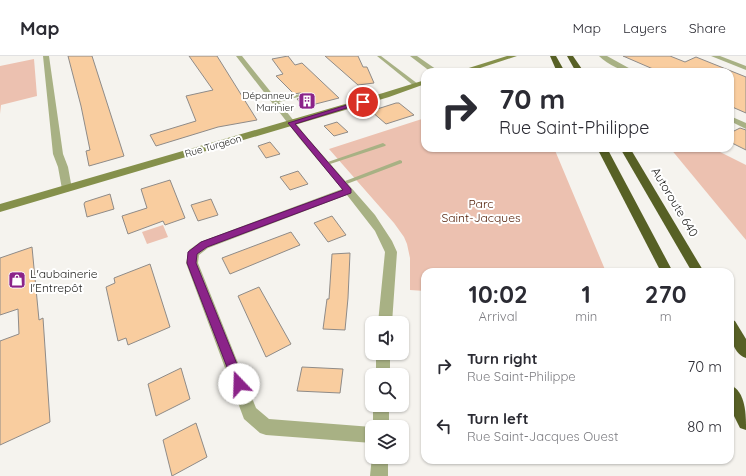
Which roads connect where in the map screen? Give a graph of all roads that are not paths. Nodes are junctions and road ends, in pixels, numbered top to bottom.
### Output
1 (46, 56) edge
2 (239, 56) edge
3 (379, 56) edge
4 (413, 56) edge
5 (514, 56) edge
6 (553, 56) edge
7 (570, 56) edge
8 (602, 56) edge
9 (714, 56) edge
10 (430, 68) edge
11 (474, 68) edge
12 (559, 68) edge
13 (578, 68) edge
14 (624, 68) edge
15 (746, 68) edge
16 (421, 83) edge
17 (416, 85) junction
18 (300, 95) dead end
19 (295, 100) dead end
20 (276, 104) junction
21 (734, 120) edge
22 (291, 123) junction
23 (746, 126) edge
24 (383, 145) dead end
25 (604, 152) edge
26 (626, 152) edge
27 (400, 162) dead end
28 (325, 164) junction
29 (345, 187) junction
30 (67, 189) junction
31 (0, 208) edge
32 (665, 268) edge
33 (696, 268) edge
34 (386, 316) edge
35 (734, 332) edge
36 (746, 352) edge
37 (734, 400) edge
38 (746, 422) edge
39 (365, 434) edge
40 (380, 464) edge
41 (379, 476) edge

1 - 30 street
2 - 20 street
3 - 17 lane
4 - 10 street
5 - 11 street
6 - 12 highway
7 - 13 highway
8 - 14 street
9 - 15 street
16 - 17 street, Rue Turgeon
17 - 22 street, Rue Turgeon
18 - 20 lane
19 - 20 lane
20 - 22 street
21 - 23 street
22 - 28 street
22 - 30 street, Rue Turgeon
24 - 28 lane
25 - 32 highway
26 - 33 highway, Autoroute 640
27 - 29 lane
28 - 29 street
29 - 34 street
29 - 39 street
30 - 31 street, Rue Turgeon
35 - 36 highway
37 - 38 highway
40 - 41 street

